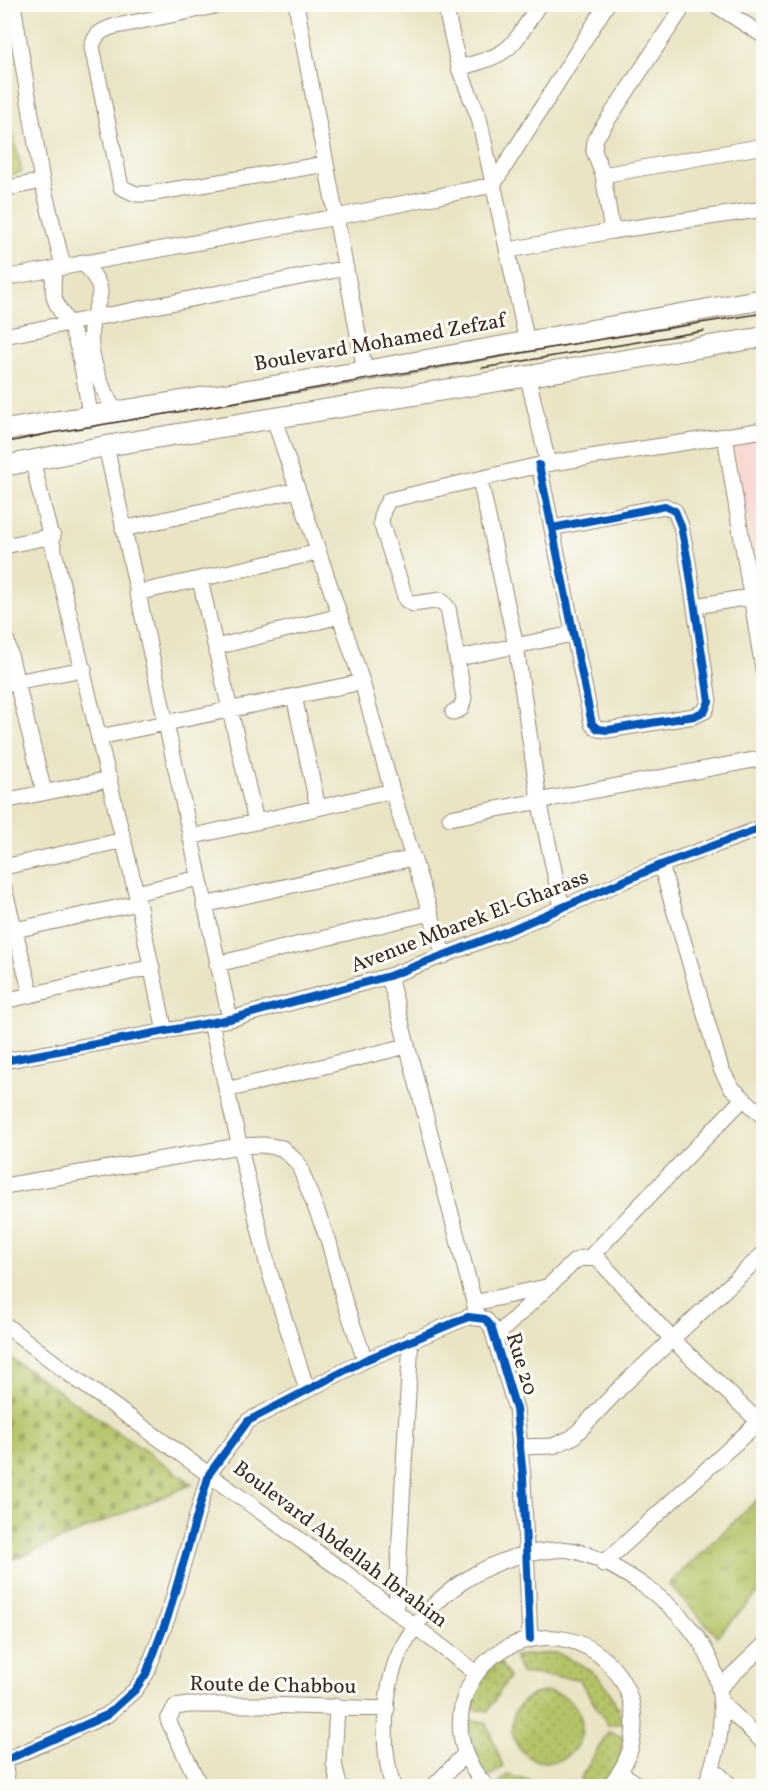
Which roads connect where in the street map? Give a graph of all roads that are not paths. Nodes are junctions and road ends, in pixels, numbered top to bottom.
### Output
1 (13, 4) edge
2 (225, 4) edge
3 (296, 4) edge
4 (445, 4) edge
5 (540, 4) edge
6 (607, 4) edge
7 (685, 4) edge
8 (714, 4) edge
9 (764, 36) edge
10 (459, 68) junction
11 (764, 146) edge
12 (326, 164) junction
13 (603, 175) junction
14 (42, 180) junction
15 (492, 185) junction
16 (4, 189) edge
17 (764, 209) edge
18 (336, 217) junction
19 (612, 231) junction
20 (509, 250) junction
21 (83, 262) junction
22 (59, 267) junction
23 (346, 268) junction
24 (4, 278) edge
25 (764, 299) edge
26 (94, 320) junction
27 (69, 325) junction
28 (4, 336) edge
29 (764, 337) edge
30 (527, 342) junction
31 (365, 371) junction
32 (528, 378) junction
33 (115, 411) junction
34 (90, 415) junction
35 (274, 419) junction
36 (4, 430) edge
37 (764, 430) edge
38 (725, 436) junction
39 (106, 446) junction
40 (32, 459) junction
41 (543, 464) junction
42 (4, 466) edge
43 (480, 480) junction
44 (297, 490) junction
45 (552, 528) junction
46 (123, 529) junction
47 (53, 536) junction
48 (4, 546) edge
49 (318, 552) junction
50 (200, 580) junction
51 (137, 593) junction
52 (750, 597) junction
53 (695, 606) junction
54 (340, 616) junction
55 (4, 630) edge
56 (572, 634) junction
57 (516, 646) junction
58 (216, 647) junction
59 (459, 658) junction
60 (84, 669) junction
61 (764, 675) edge
62 (362, 682) junction
63 (11, 683) edge
64 (294, 696) junction
65 (231, 710) junction
66 (453, 712) dead end
67 (165, 724) junction
68 (99, 737) junction
69 (764, 758) edge
70 (110, 779) junction
71 (392, 791) junction
72 (44, 792) junction
73 (539, 800) junction
74 (4, 801) edge
75 (318, 808) junction
76 (450, 818) dead end
77 (256, 822) junction
78 (764, 827) edge
79 (190, 837) junction
80 (123, 840) junction
81 (413, 858) junction
82 (661, 865) junction
83 (4, 867) edge
84 (199, 878) junction
85 (4, 888) edge
86 (137, 898) junction
87 (204, 905) junction
88 (562, 908) junction
89 (430, 913) junction
90 (15, 930) junction
91 (444, 956) junction
92 (217, 964) junction
93 (152, 967) junction
94 (389, 976) junction
95 (31, 994) junction
96 (4, 1001) edge
97 (230, 1019) junction
98 (212, 1023) junction
99 (165, 1032) junction
100 (407, 1046) junction
101 (4, 1061) edge
102 (226, 1090) junction
103 (743, 1100) junction
104 (764, 1117) edge
105 (239, 1146) junction
106 (4, 1186) edge
107 (764, 1253) edge
108 (590, 1257) junction
109 (546, 1287) junction
110 (476, 1310) junction
111 (4, 1324) edge
112 (495, 1338) junction
113 (411, 1339) junction
114 (672, 1339) junction
115 (365, 1360) junction
116 (308, 1390) junction
117 (761, 1419) edge
118 (519, 1447) junction
119 (208, 1474) junction
120 (526, 1554) junction
121 (603, 1563) junction
122 (396, 1610) junction
123 (417, 1628) junction
124 (530, 1639) junction
125 (764, 1645) edge
126 (476, 1673) junction
127 (721, 1694) junction
128 (337, 1706) junction
129 (387, 1709) junction
130 (763, 1741) edge
131 (465, 1754) junction
132 (4, 1762) edge
133 (712, 1768) junction
134 (621, 1773) junction
135 (8, 1786) edge
136 (200, 1786) edge
137 (339, 1786) edge
138 (393, 1786) edge
139 (434, 1786) edge
140 (486, 1786) edge
141 (609, 1786) edge
142 (640, 1786) edge
143 (705, 1786) edge
144 (731, 1786) edge

1 - 14 street
2 - 12 street
3 - 12 street
4 - 10 street
5 - 10 street
6 - 15 street
7 - 13 street
8 - 9 street
10 - 15 street
11 - 13 street
12 - 18 street
13 - 19 street
14 - 16 street
14 - 22 street
15 - 18 street
15 - 20 street
17 - 19 street
18 - 21 street
18 - 23 street
19 - 20 street
20 - 30 street
21 - 22 street
21 - 26 street
22 - 24 street
22 - 27 street
23 - 26 street
23 - 31 street
25 - 30 main road, Boulevard Mohamed Zefzaf
26 - 27 street
26 - 33 street
27 - 28 street
27 - 34 street
29 - 32 main road
30 - 31 main road, Boulevard Mohamed Zefzaf
31 - 33 main road, Boulevard Mohamed Zefzaf
32 - 35 main road
32 - 41 street
33 - 34 main road, Boulevard Mohamed Zefzaf
34 - 36 main road, Boulevard Mohamed Zefzaf
35 - 39 main road
35 - 44 street
37 - 38 street
38 - 41 street
38 - 52 street
39 - 40 main road
39 - 46 street
40 - 42 main road
40 - 47 street
41 - 43 street
41 - 45 street
43 - 57 street
43 - 59 street
44 - 46 street
44 - 49 street
45 - 53 street
45 - 56 street
46 - 51 street
47 - 48 street
47 - 60 street
49 - 50 street
49 - 54 street
50 - 51 street
50 - 58 street
51 - 67 street
52 - 53 street
52 - 61 street
53 - 56 street
54 - 58 street
54 - 62 street
55 - 63 street
56 - 57 street
57 - 59 street
57 - 73 street
58 - 65 street
59 - 66 street
60 - 63 street
60 - 68 street
62 - 64 street
62 - 71 street
63 - 72 street
64 - 65 street
64 - 75 street
65 - 67 street
65 - 77 street
67 - 68 street
67 - 79 street
68 - 70 street
69 - 73 street
70 - 72 street
70 - 80 street
71 - 75 street
71 - 81 street
72 - 74 street
73 - 76 street
73 - 88 street
75 - 77 street
77 - 79 street
78 - 82 street, Avenue Mbarek El-Gharass
79 - 84 street
80 - 83 street
80 - 86 street
81 - 87 street
81 - 89 street
82 - 88 street, Avenue Mbarek El-Gharass
82 - 103 street
84 - 86 street
84 - 87 street
85 - 90 street
86 - 90 street
86 - 93 street
87 - 92 street
88 - 91 street, Avenue Mbarek El-Gharass
89 - 91 street
89 - 92 street
90 - 95 street
91 - 94 street, Avenue Mbarek El-Gharass
92 - 97 street
93 - 95 street
93 - 99 street
94 - 97 street, Avenue Mbarek El-Gharass
94 - 100 street
95 - 96 street
97 - 98 street, Avenue Mbarek El-Gharass
98 - 99 street, Avenue Mbarek El-Gharass
98 - 102 street
99 - 101 street, Avenue Mbarek El-Gharass
100 - 102 street
100 - 110 street
102 - 105 street
103 - 104 street
103 - 108 street
105 - 106 street
105 - 115 street
105 - 116 street
107 - 114 street
108 - 109 street
108 - 114 street
109 - 110 street
109 - 112 street
110 - 112 street, Rue 20
110 - 113 street, Rue 20
111 - 119 street, Boulevard Abdellah Ibrahim
112 - 118 street, Rue 20
113 - 115 street, Rue 20
113 - 122 street
114 - 117 street
114 - 118 street
115 - 116 street, Rue 20
116 - 119 street, Rue 20
117 - 121 street
118 - 120 street, Rue 20
119 - 122 street, Boulevard Abdellah Ibrahim
119 - 132 street
120 - 121 street
120 - 123 street
120 - 124 street, Rue 20
121 - 127 street
122 - 123 street, Boulevard Abdellah Ibrahim
123 - 126 street, Boulevard Abdellah Ibrahim
123 - 129 street
124 - 126 street
124 - 134 street
125 - 127 street
126 - 131 street
127 - 130 street
127 - 133 street
128 - 129 street, Route de Chabbou
128 - 136 street, Route de Chabbou
128 - 137 street
129 - 138 street
131 - 139 street
131 - 140 street
132 - 135 street
133 - 143 street
133 - 144 street
134 - 141 street
134 - 142 street

